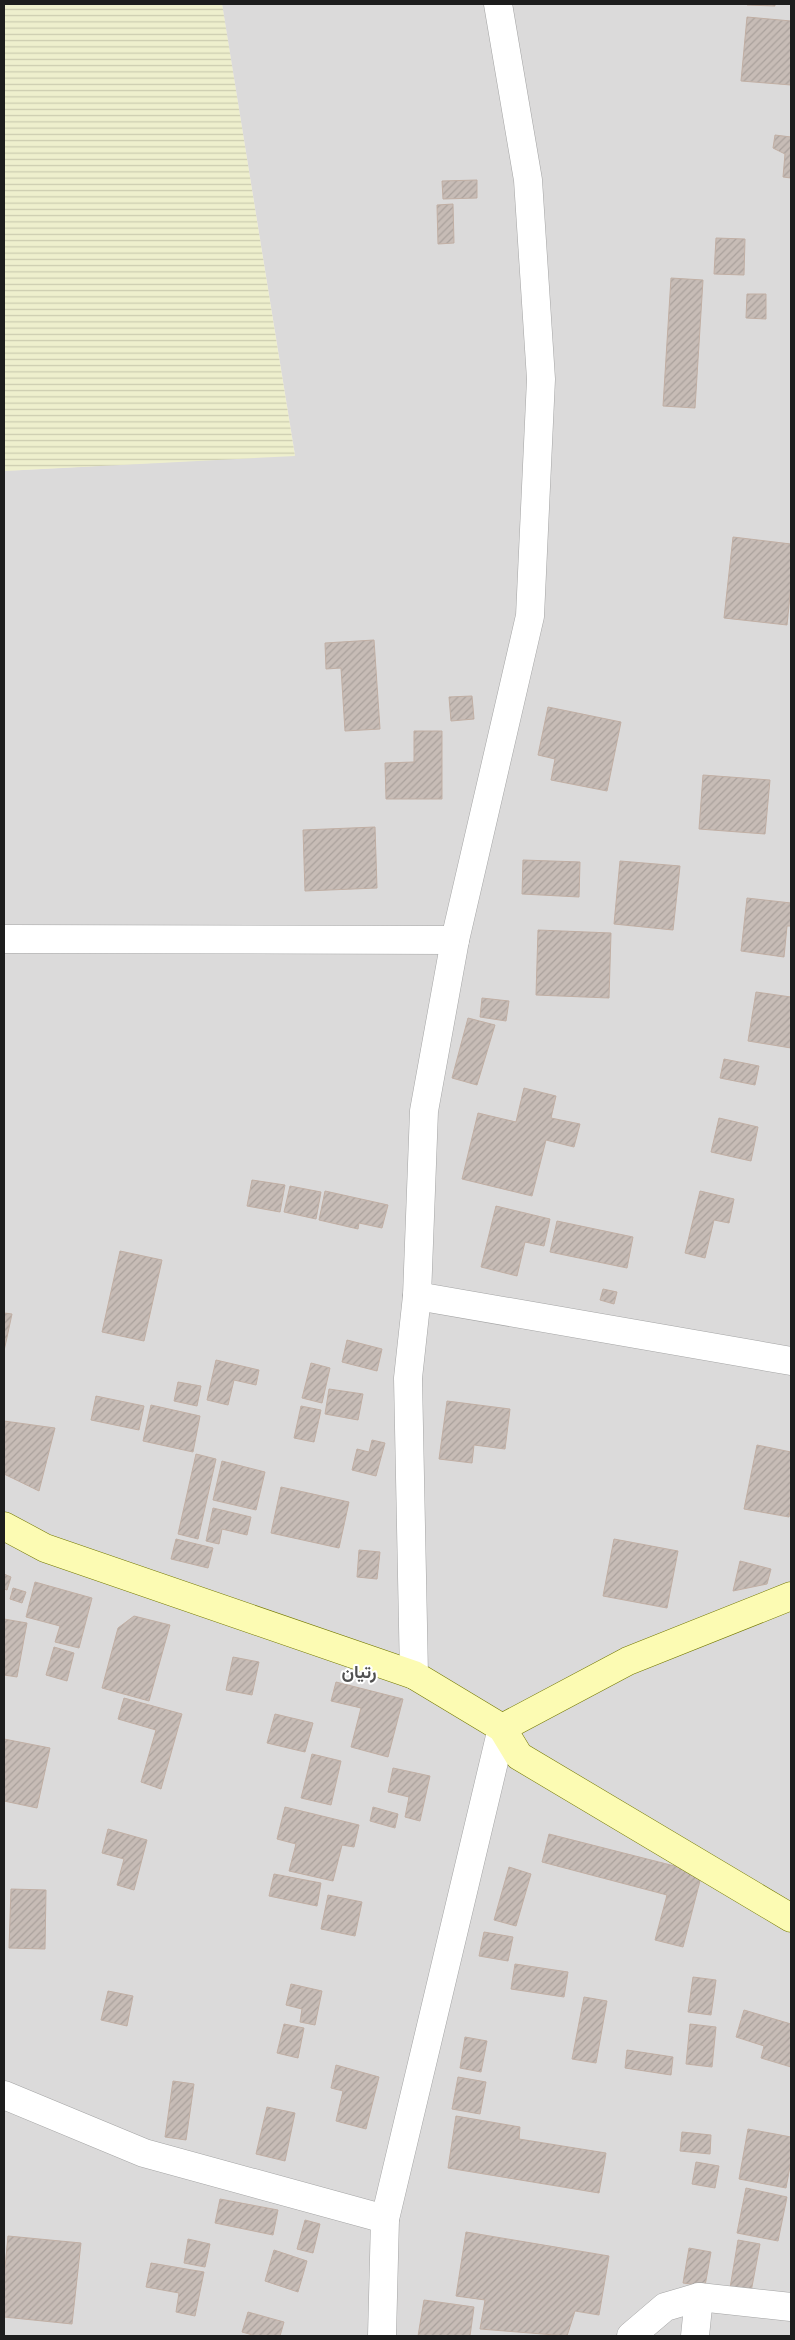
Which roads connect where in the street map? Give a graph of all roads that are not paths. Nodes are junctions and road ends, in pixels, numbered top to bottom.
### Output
1 (498, 4) edge
2 (4, 939) edge
3 (455, 940) junction
4 (417, 1296) junction
5 (791, 1362) edge
6 (4, 1526) edge
7 (791, 1596) edge
8 (414, 1675) junction
9 (502, 1728) junction
10 (791, 1918) edge
11 (4, 2094) edge
12 (385, 2219) junction
13 (699, 2297) junction
14 (791, 2307) edge
15 (382, 2336) edge
16 (630, 2336) edge
17 (695, 2336) edge

1 - 3 street
2 - 3 street
3 - 4 street
4 - 5 street
4 - 8 street
6 - 8 street
7 - 9 street
8 - 9 street
9 - 10 street
9 - 12 street
11 - 12 street
12 - 15 street
13 - 14 street
13 - 16 street
13 - 17 street

